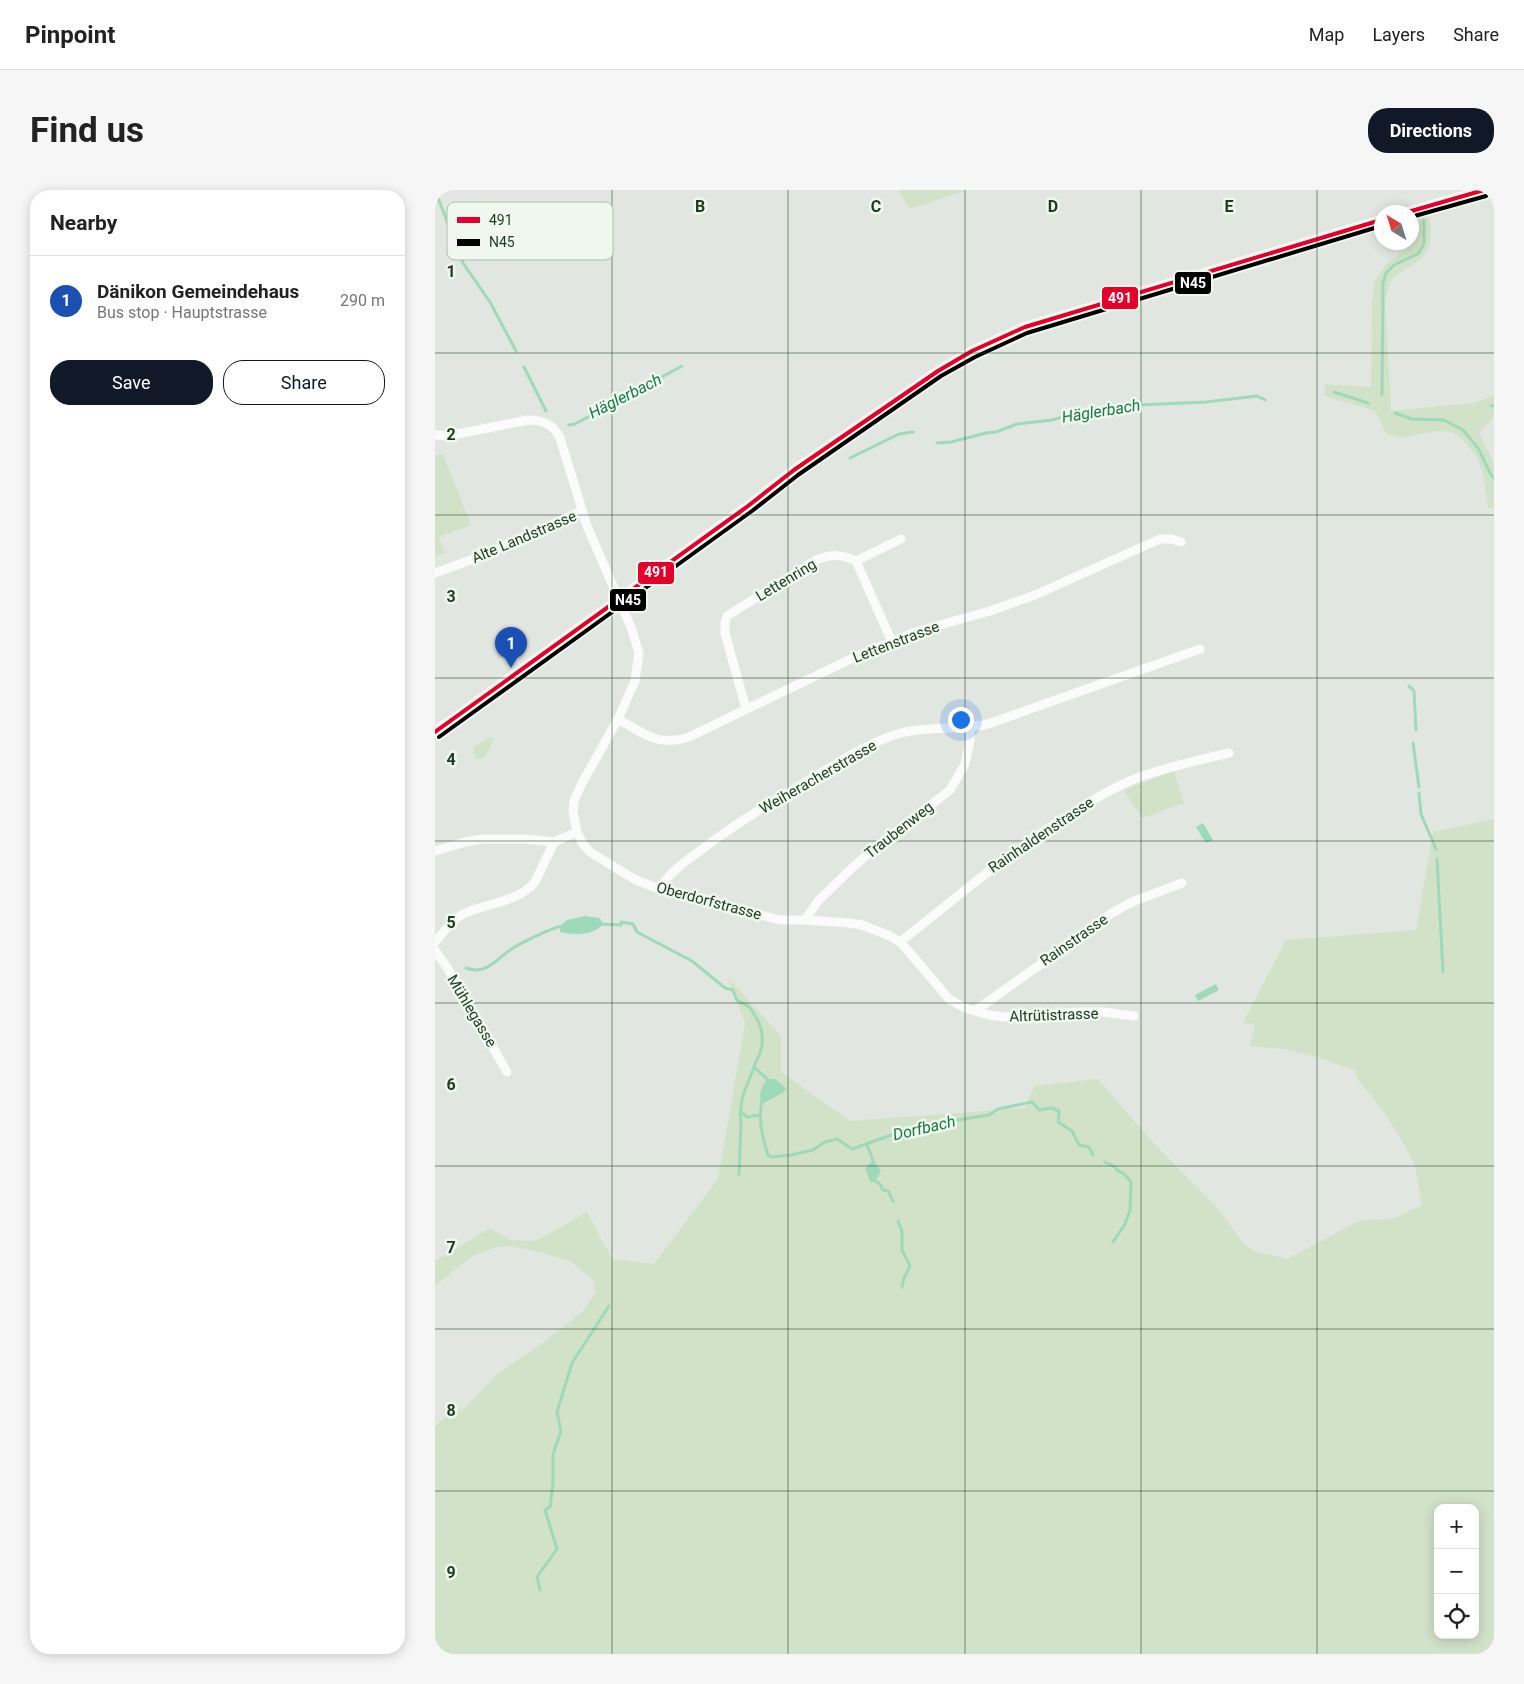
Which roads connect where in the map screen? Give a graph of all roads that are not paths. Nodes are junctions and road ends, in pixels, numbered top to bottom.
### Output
1 (1484, 190) edge
2 (1419, 209) edge
3 (1374, 222) edge
4 (435, 435) edge
5 (582, 511) junction
6 (901, 539) dead end
7 (1181, 542) dead end
8 (856, 561) junction
9 (435, 573) edge
10 (619, 598) junction
11 (892, 642) junction
12 (1200, 649) dead end
13 (746, 709) junction
14 (618, 719) junction
15 (970, 728) junction
16 (435, 732) edge
17 (1229, 753) dead end
18 (577, 832) junction
19 (554, 842) junction
20 (435, 851) edge
21 (1182, 883) dead end
22 (659, 889) junction
23 (805, 920) junction
24 (435, 942) edge
25 (899, 942) junction
26 (435, 950) edge
27 (975, 1011) junction
28 (1134, 1016) dead end
29 (507, 1072) dead end

1 - 2 street
3 - 10 street
4 - 5 street
5 - 9 street, Alte Landstrasse
5 - 10 street, Alte Landstrasse
6 - 8 street
7 - 11 street, Lettenstrasse
8 - 11 street
8 - 13 street, Lettenring
10 - 14 street, Alte Landstrasse
10 - 16 street
11 - 13 street, Lettenstrasse
12 - 15 street, Weiheracherstrasse
13 - 14 street, Lettenstrasse
14 - 18 street, Alte Landstrasse
15 - 22 street, Weiheracherstrasse
15 - 23 street, Traubenweg
17 - 25 street, Rainhaldenstrasse
18 - 19 street
18 - 22 street, Oberdorfstrasse
19 - 20 street
19 - 24 street
21 - 27 street, Rainstrasse
22 - 23 street, Oberdorfstrasse
23 - 25 street, Oberdorfstrasse
25 - 27 street, Oberdorfstrasse
26 - 29 street, Mühlegasse
27 - 28 street, Altrütistrasse

